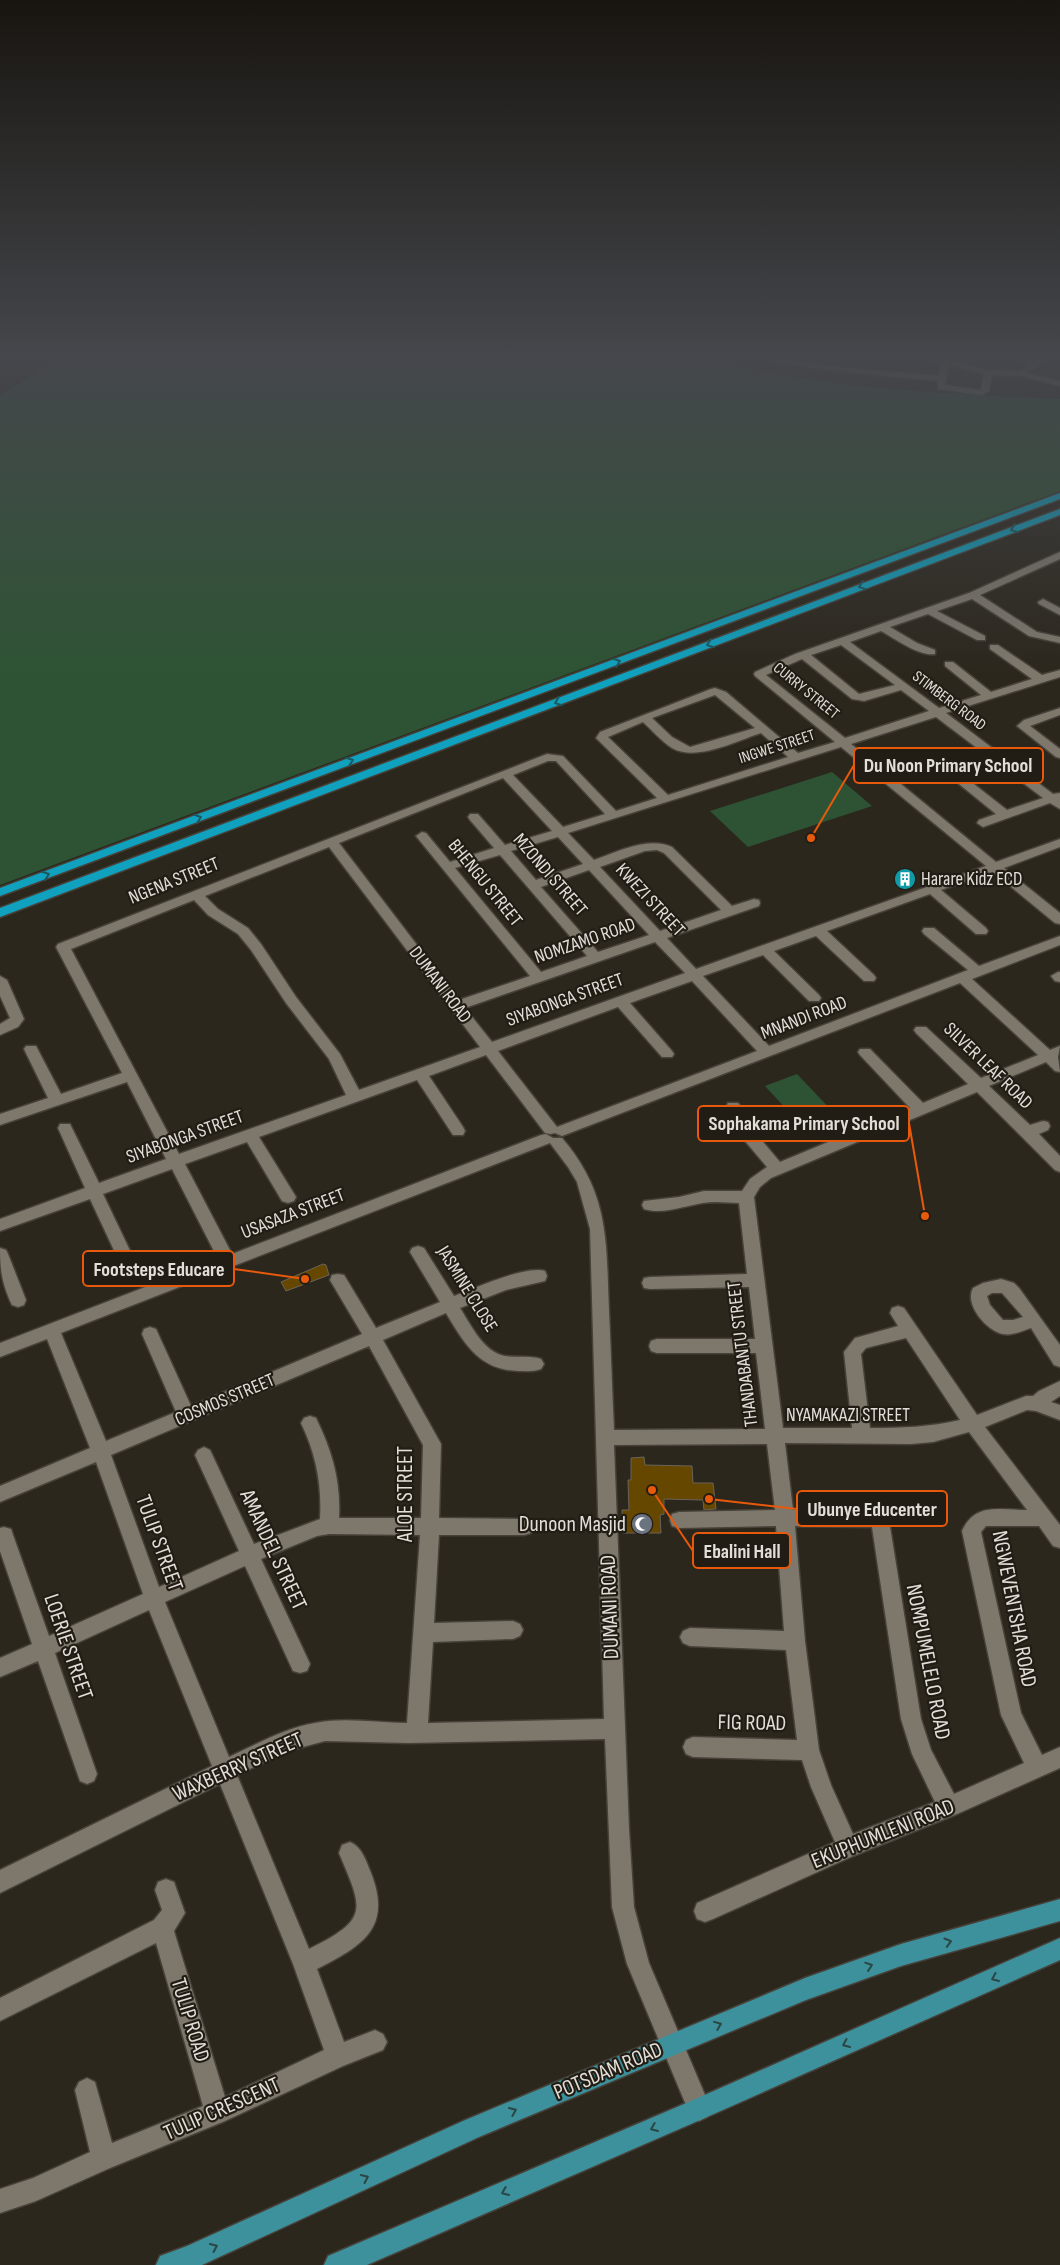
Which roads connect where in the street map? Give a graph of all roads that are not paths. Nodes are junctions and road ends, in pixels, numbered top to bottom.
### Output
1 (1060, 496) edge
2 (1060, 512) edge
3 (1060, 555) edge
4 (1046, 562) junction
5 (1060, 569) edge
6 (973, 595) junction
7 (1043, 602) dead end
8 (929, 610) junction
9 (1060, 612) edge
10 (882, 627) junction
11 (981, 638) dead end
12 (1060, 640) edge
13 (843, 641) junction
14 (994, 647) dead end
15 (931, 652) dead end
16 (804, 655) junction
17 (949, 664) dead end
18 (1060, 673) edge
19 (1041, 680) junction
20 (904, 686) junction
21 (990, 696) junction
22 (1060, 711) edge
23 (937, 712) junction
24 (644, 717) junction
25 (763, 729) junction
26 (844, 742) junction
27 (1060, 755) edge
28 (797, 758) junction
29 (878, 770) junction
30 (505, 773) junction
31 (665, 799) junction
32 (1057, 800) edge
33 (613, 815) junction
34 (1006, 815) junction
35 (474, 818) dead end
36 (983, 823) dead end
37 (560, 832) junction
38 (422, 836) dead end
39 (331, 841) junction
40 (1060, 843) edge
41 (1047, 848) junction
42 (503, 850) junction
43 (1060, 858) edge
44 (593, 866) junction
45 (995, 866) junction
46 (447, 867) junction
47 (694, 876) junction
48 (680, 881) dead end
49 (534, 885) junction
50 (932, 889) junction
51 (0, 892) edge
52 (196, 894) junction
53 (754, 903) dead end
54 (730, 911) junction
55 (0, 914) edge
56 (1060, 920) edge
57 (818, 930) junction
58 (930, 931) dead end
59 (981, 931) dead end
60 (658, 936) junction
61 (1060, 940) edge
62 (765, 949) junction
63 (596, 958) junction
64 (978, 972) junction
65 (692, 974) junction
66 (538, 977) junction
67 (869, 978) dead end
68 (963, 978) junction
69 (0, 980) edge
70 (814, 998) dead end
71 (620, 1001) junction
72 (456, 1006) junction
73 (0, 1030) edge
74 (921, 1030) dead end
75 (31, 1049) dead end
76 (489, 1050) junction
77 (865, 1052) dead end
78 (667, 1054) dead end
79 (767, 1054) junction
80 (1056, 1058) edge
81 (420, 1074) junction
82 (130, 1076) junction
83 (978, 1085) junction
84 (355, 1098) junction
85 (57, 1101) junction
86 (733, 1108) dead end
87 (921, 1110) junction
88 (0, 1120) edge
89 (1043, 1126) dead end
90 (65, 1128) dead end
91 (458, 1131) dead end
92 (1028, 1132) junction
93 (250, 1135) junction
94 (554, 1135) junction
95 (175, 1162) junction
96 (1060, 1166) edge
97 (778, 1169) junction
98 (94, 1190) junction
99 (288, 1197) dead end
100 (746, 1197) junction
101 (650, 1205) dead end
102 (0, 1225) edge
103 (418, 1252) dead end
104 (0, 1254) edge
105 (125, 1257) dead end
106 (228, 1262) junction
107 (539, 1276) dead end
108 (338, 1280) dead end
109 (756, 1280) junction
110 (650, 1283) dead end
111 (18, 1300) dead end
112 (449, 1305) junction
113 (898, 1313) dead end
114 (1034, 1320) dead end
115 (52, 1330) junction
116 (910, 1330) junction
117 (150, 1334) dead end
118 (373, 1338) junction
119 (657, 1346) dead end
120 (764, 1346) junction
121 (0, 1350) edge
122 (1060, 1360) edge
123 (535, 1364) dead end
124 (1060, 1388) edge
125 (1032, 1404) junction
126 (1058, 1415) edge
127 (187, 1416) junction
128 (310, 1423) dead end
129 (973, 1424) junction
130 (862, 1435) junction
131 (775, 1436) junction
132 (605, 1438) junction
133 (101, 1452) junction
134 (204, 1455) dead end
135 (0, 1494) edge
136 (785, 1518) junction
137 (1044, 1518) junction
138 (679, 1520) dead end
139 (329, 1526) junction
140 (430, 1526) junction
141 (524, 1527) dead end
142 (4, 1535) dead end
143 (1060, 1540) edge
144 (249, 1555) junction
145 (154, 1599) junction
146 (513, 1630) dead end
147 (423, 1633) junction
148 (690, 1637) dead end
149 (795, 1641) junction
150 (43, 1649) junction
151 (300, 1664) dead end
152 (0, 1668) edge
153 (614, 1729) junction
154 (417, 1733) junction
155 (693, 1747) dead end
156 (809, 1750) junction
157 (1060, 1757) edge
158 (1037, 1767) junction
159 (224, 1771) junction
160 (87, 1774) dead end
161 (950, 1807) junction
162 (848, 1847) junction
163 (350, 1853) dead end
164 (0, 1882) edge
165 (166, 1890) dead end
166 (1060, 1910) edge
167 (705, 1911) dead end
168 (162, 1928) junction
169 (1060, 1949) edge
170 (304, 1964) junction
171 (0, 2010) edge
172 (375, 2042) dead end
173 (673, 2043) junction
174 (338, 2056) junction
175 (87, 2090) dead end
176 (699, 2108) junction
177 (217, 2113) junction
178 (104, 2158) junction
179 (0, 2201) edge
180 (169, 2265) edge
181 (337, 2265) edge

51 -> 1 highway
2 -> 55 highway
3 - 4 street, CURRY STREET
4 - 5 street
4 - 6 street, CURRY STREET
6 - 8 street, CURRY STREET
6 - 12 street
7 - 9 street
8 - 10 street, CURRY STREET
8 - 11 street
10 - 13 street, CURRY STREET
10 - 15 street
13 - 16 street, CURRY STREET
13 - 20 street, STIMBERG ROAD
14 - 19 street
16 - 20 street
16 - 26 street, CURRY STREET
17 - 21 street
18 - 19 street, INGWE STREET
19 - 21 street, INGWE STREET
20 - 23 street, STIMBERG ROAD
21 - 23 street, INGWE STREET
22 - 27 street
23 - 26 street, INGWE STREET
23 - 32 street, STIMBERG ROAD
24 - 25 street
24 - 25 street
24 - 31 street
25 - 28 street
26 - 28 street, INGWE STREET
26 - 29 street, CURRY STREET
28 - 31 street, INGWE STREET
29 - 34 street
29 - 45 street, CURRY STREET
30 - 33 street, NGENA STREET
30 - 37 street, KWEZI STREET
30 - 39 street, NGENA STREET
31 - 33 street, INGWE STREET
32 - 34 street
33 - 37 street, INGWE STREET
34 - 36 street
35 - 42 street, MZONDI STREET
37 - 42 street, INGWE STREET
37 - 44 street, KWEZI STREET
38 - 46 street, BHENGU STREET
39 - 52 street, NGENA STREET
39 - 72 street, DUMANI ROAD
40 - 41 street, SIYABONGA STREET
41 - 43 street
41 - 45 street, SIYABONGA STREET
42 - 46 street, INGWE STREET
42 - 49 street, MZONDI STREET
44 - 47 street
44 - 49 street
44 - 60 street, KWEZI STREET
45 - 50 street, SIYABONGA STREET
45 - 56 street, CURRY STREET
46 - 66 street, BHENGU STREET
47 - 48 street
47 - 54 street
49 - 63 street, MZONDI STREET
50 - 57 street, SIYABONGA STREET
50 - 59 street
52 - 82 street, NGENA STREET
52 - 84 street
53 - 54 street, NOMZAMO ROAD
54 - 60 street, NOMZAMO ROAD
57 - 62 street, SIYABONGA STREET
57 - 67 street
58 - 64 street
60 - 63 street, NOMZAMO ROAD
60 - 65 street, KWEZI STREET
61 - 64 street, MNANDI ROAD
62 - 65 street, SIYABONGA STREET
62 - 70 street
63 - 66 street, NOMZAMO ROAD
64 - 68 street, MNANDI ROAD
65 - 71 street, SIYABONGA STREET
65 - 79 street, KWEZI STREET
66 - 72 street, NOMZAMO ROAD
68 - 79 street, MNANDI ROAD
68 - 80 street
69 - 73 street
71 - 76 street, SIYABONGA STREET
71 - 78 street
72 - 76 street, DUMANI ROAD
74 - 83 street, SILVER LEAF ROAD
75 - 85 street
76 - 81 street, SIYABONGA STREET
76 - 94 street, DUMANI ROAD
77 - 87 street
79 - 94 street, MNANDI ROAD
80 - 83 street
81 - 84 street, SIYABONGA STREET
81 - 91 street
82 - 85 street
82 - 95 street, NGENA STREET
83 - 87 street
83 - 92 street, SILVER LEAF ROAD
84 - 93 street, SIYABONGA STREET
85 - 88 street
86 - 97 street
87 - 97 street
89 - 92 street, SILVER LEAF ROAD
90 - 98 street
92 - 96 street, SILVER LEAF ROAD
93 - 95 street, SIYABONGA STREET
93 - 99 street
94 - 106 street, USASAZA STREET
94 - 132 street, DUMANI ROAD
95 - 98 street, SIYABONGA STREET
95 - 106 street, NGENA STREET
97 - 100 street
98 - 102 street, SIYABONGA STREET
98 - 105 street
100 - 101 street
100 - 109 street, THANDABANTU STREET
103 - 112 street, JASMINE CLOSE
104 - 111 street
106 - 115 street, USASAZA STREET
107 - 112 street, COSMOS STREET
108 - 118 street, ALOE STREET
109 - 110 street
109 - 120 street, THANDABANTU STREET
112 - 118 street, COSMOS STREET
112 - 123 street, JASMINE CLOSE
113 - 116 street
114 - 122 street
115 - 121 street, USASAZA STREET
115 - 133 street, TULIP STREET
116 - 129 street
116 - 130 street
117 - 127 street
118 - 127 street, COSMOS STREET
118 - 140 street, ALOE STREET
119 - 120 street
120 - 131 street, THANDABANTU STREET
124 - 125 street, NYAMAKAZI STREET
125 - 126 street
125 - 129 street, NYAMAKAZI STREET
127 - 133 street, COSMOS STREET
128 - 139 street
129 - 130 street, NYAMAKAZI STREET
129 - 137 street
130 - 131 street, NYAMAKAZI STREET
131 - 132 street, NYAMAKAZI STREET
131 - 136 street, THANDABANTU STREET
132 - 153 street, DUMANI ROAD
133 - 135 street, COSMOS STREET
133 - 145 street, TULIP STREET
134 - 144 street, AMANDEL STREET
136 - 138 street, NOMPUMELELO ROAD
136 - 149 street, THANDABANTU STREET
136 - 161 street, NOMPUMELELO ROAD
137 - 143 street
137 - 158 street, NGWEVENTSHA ROAD
139 - 140 street
139 - 144 street
140 - 141 street
140 - 147 street, ALOE STREET
142 - 150 street, LOERIE STREET
144 - 145 street
144 - 151 street, AMANDEL STREET
145 - 150 street
145 - 159 street, TULIP STREET
146 - 147 street
147 - 154 street, ALOE STREET
148 - 149 street
149 - 156 street, THANDABANTU STREET
150 - 152 street
150 - 160 street, LOERIE STREET
153 - 154 street, WAXBERRY STREET
153 - 173 street, DUMANI ROAD
154 - 159 street, WAXBERRY STREET
155 - 156 street, FIG ROAD
156 - 162 street, THANDABANTU STREET
157 - 158 street, EKUPHUMLENI ROAD
158 - 161 street, EKUPHUMLENI ROAD
159 - 164 street, WAXBERRY STREET
159 - 170 street
161 - 162 street, EKUPHUMLENI ROAD
162 - 167 street, EKUPHUMLENI ROAD
163 - 170 street
165 - 168 street
173 -> 166 main road, POTSDAM ROAD
168 - 171 street
168 - 177 street, TULIP ROAD
169 -> 176 main road
170 - 174 street
172 - 174 street, TULIP CRESCENT
173 - 176 street, DUMANI ROAD
180 -> 173 main road, POTSDAM ROAD
174 - 177 street, TULIP CRESCENT
175 - 178 street
176 -> 181 main road
177 - 178 street, TULIP CRESCENT
178 - 179 street, TULIP CRESCENT

